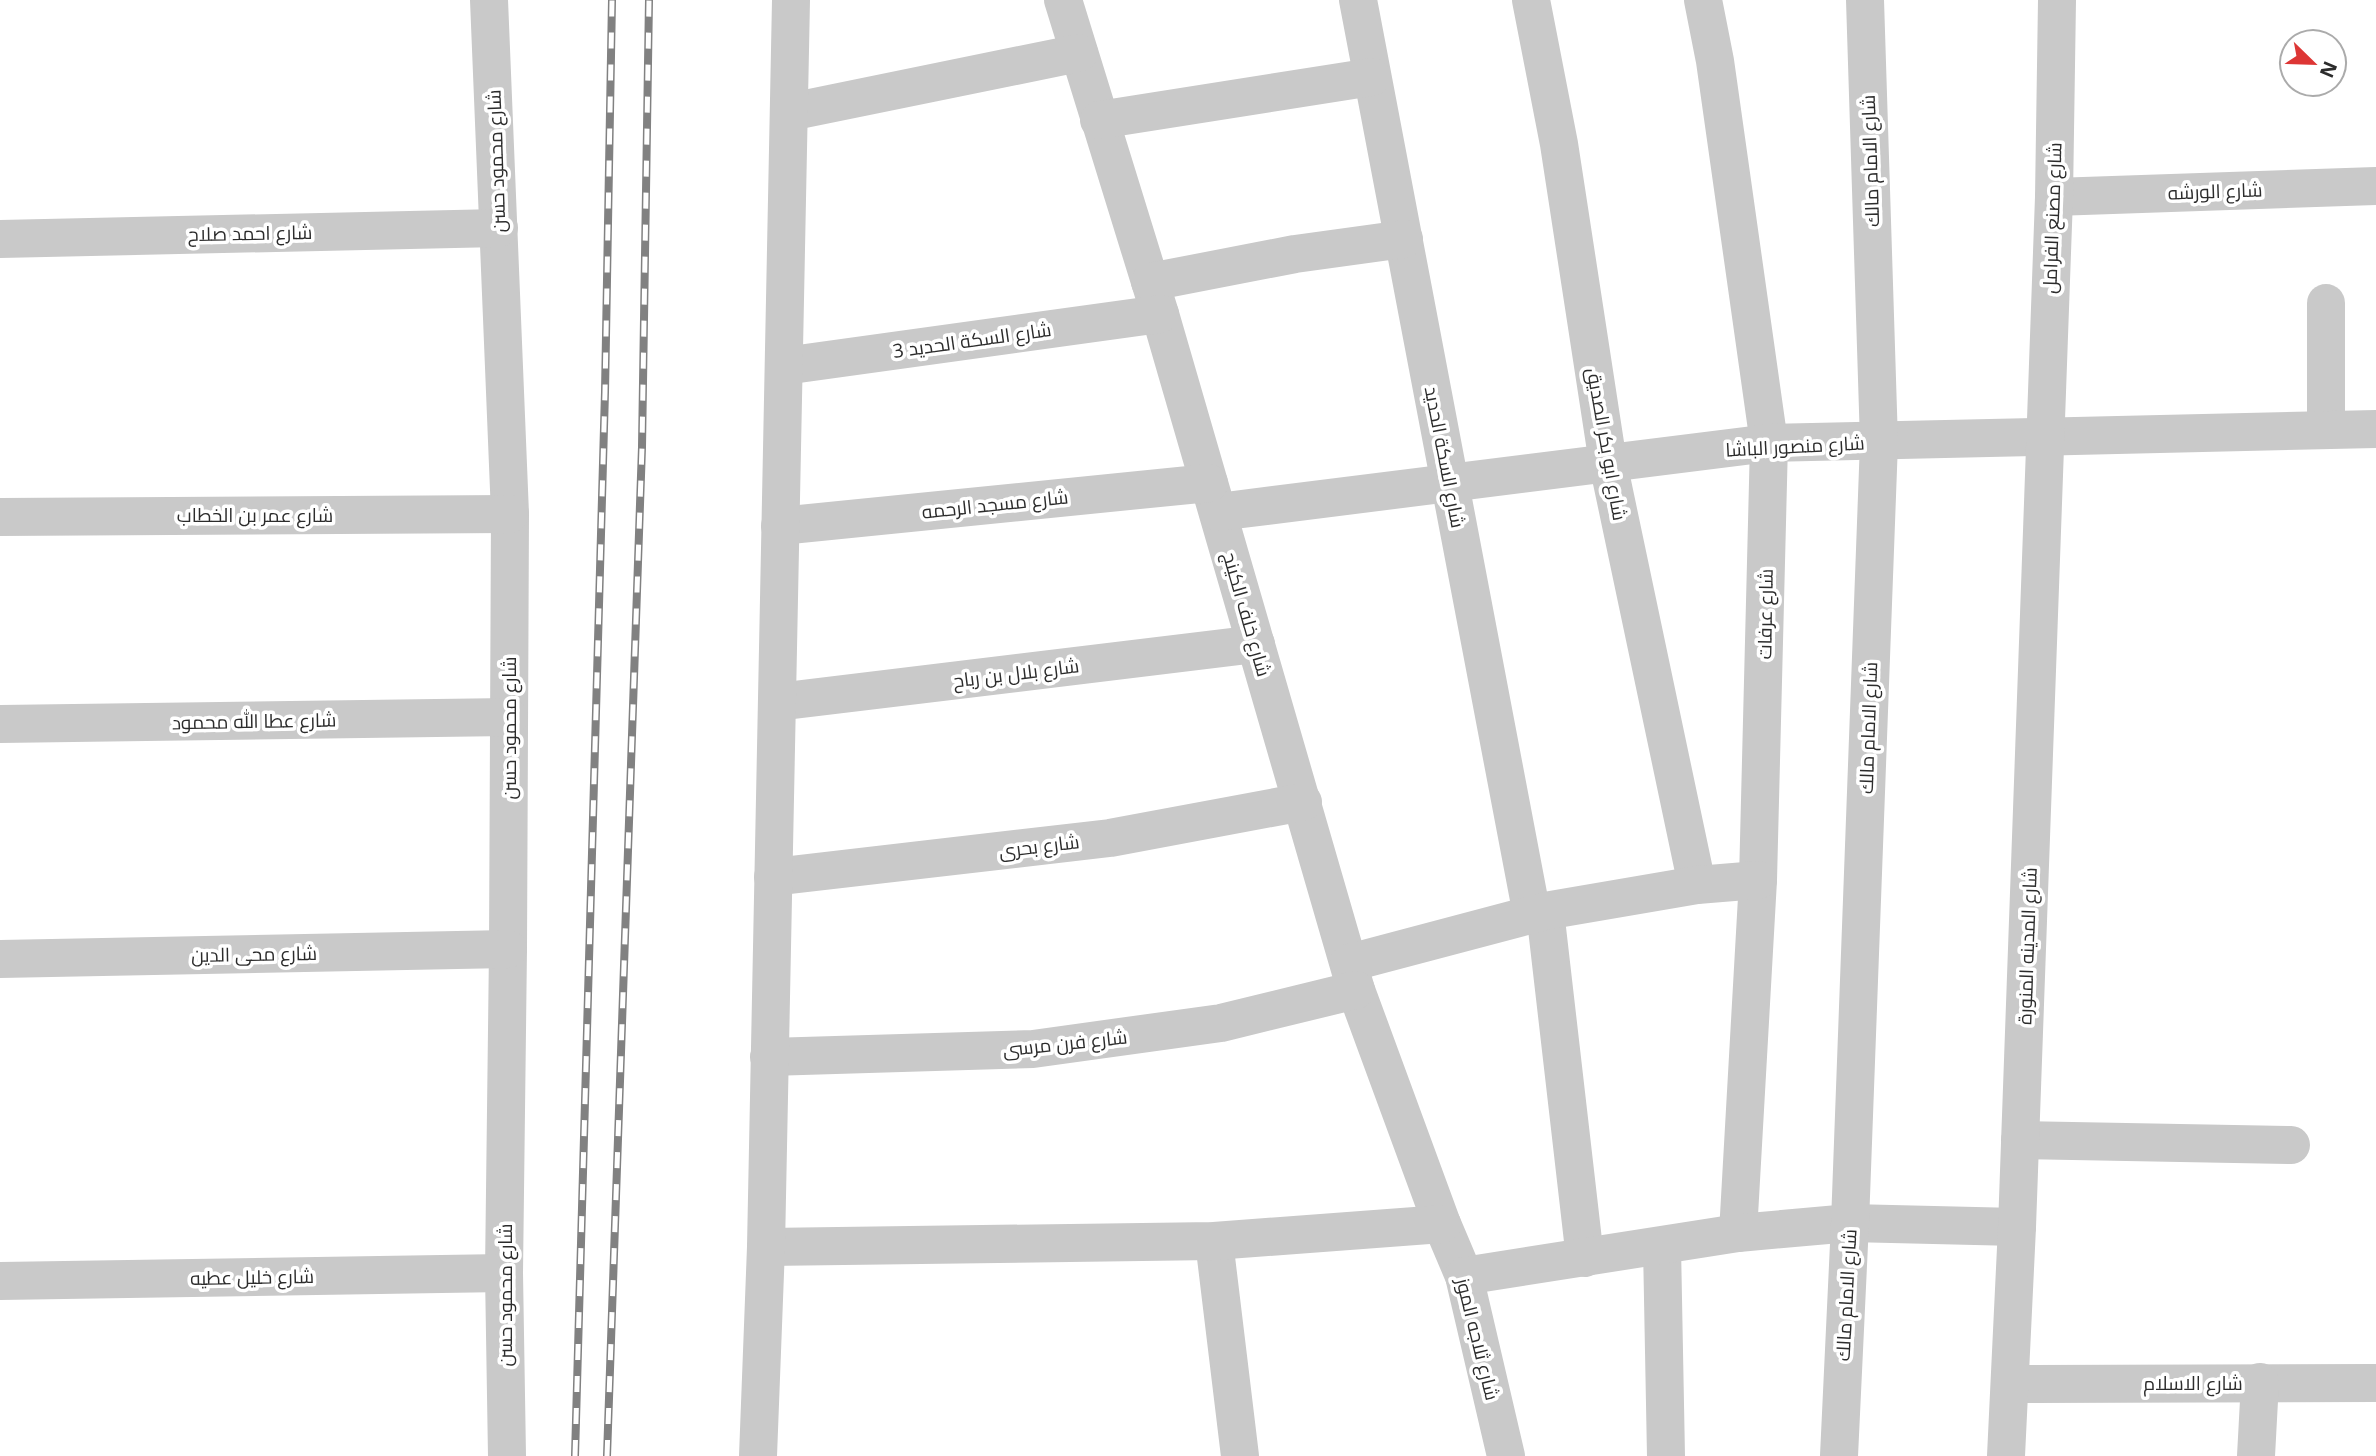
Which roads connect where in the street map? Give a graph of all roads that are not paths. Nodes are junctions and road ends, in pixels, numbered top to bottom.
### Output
1 (489, 0) edge
2 (790, 0) edge
3 (1063, 0) edge
4 (1358, 0) edge
5 (1531, 0) edge
6 (1703, 0) edge
7 (1865, 0) edge
8 (2057, 0) edge
9 (1079, 53) junction
10 (1372, 77) junction
11 (790, 112) junction
12 (1099, 120) junction
13 (2376, 186) edge
14 (2054, 197) junction
15 (499, 228) junction
16 (0, 239) edge
17 (1404, 239) junction
18 (1155, 298) junction
19 (2326, 303) dead end
20 (784, 366) junction
21 (2376, 429) edge
22 (2326, 430) junction
23 (2045, 436) junction
24 (1879, 442) junction
25 (1769, 443) junction
26 (1608, 463) junction
27 (1450, 482) junction
28 (1214, 498) junction
29 (510, 514) junction
30 (0, 517) edge
31 (780, 526) junction
32 (1256, 644) junction
33 (777, 702) junction
34 (509, 718) junction
35 (0, 724) edge
36 (1303, 802) junction
37 (774, 877) junction
38 (1758, 880) junction
39 (1698, 885) junction
40 (1538, 913) junction
41 (508, 948) junction
42 (0, 958) edge
43 (1352, 977) junction
44 (769, 1057) junction
45 (2020, 1140) junction
46 (2291, 1145) dead end
47 (1850, 1223) junction
48 (1442, 1224) junction
49 (2017, 1227) junction
50 (1738, 1233) junction
51 (1214, 1241) junction
52 (1662, 1246) junction
53 (766, 1247) junction
54 (1585, 1258) junction
55 (504, 1273) junction
56 (1464, 1276) junction
57 (0, 1282) edge
58 (2260, 1382) junction
59 (2376, 1382) edge
60 (2010, 1384) junction
61 (507, 1456) edge
62 (758, 1456) edge
63 (1240, 1456) edge
64 (1506, 1456) edge
65 (1666, 1456) edge
66 (1839, 1456) edge
67 (2006, 1456) edge
68 (2256, 1456) edge

1 - 15 street, شارع محمود حسن
2 - 11 street
3 - 9 street, شارع خلف الكينج
4 - 10 street, شارع السكة الحديد
5 - 26 street, شارع ابو بكر الصديق
6 - 25 street, شارع عرفات
7 - 24 street, شارع الامام مالك
8 - 14 street, شارع مصنع الفرامل
9 - 11 street
9 - 12 street, شارع خلف الكينج
10 - 12 street
10 - 17 street, شارع السكة الحديد
11 - 20 street
12 - 18 street, شارع خلف الكينج
13 - 14 street, شارع الورشه
14 - 23 street, شارع مصنع الفرامل
15 - 16 street, شارع احمد صلاح
15 - 29 street, شارع محمود حسن
17 - 18 street, شارع السكة الحديد 3
17 - 27 street, شارع السكة الحديد
18 - 20 street, شارع السكة الحديد 3
18 - 28 street, شارع خلف الكينج
19 - 22 street
20 - 31 street
21 - 22 street, شارع منصور الباشا
22 - 23 street, شارع منصور الباشا
23 - 24 street, شارع منصور الباشا
23 - 45 street, شارع المدينه المنورة
24 - 25 street, شارع منصور الباشا
24 - 47 street, شارع الامام مالك
25 - 26 street, شارع منصور الباشا
25 - 38 street, شارع عرفات
26 - 27 street, شارع منصور الباشا
26 - 39 street, شارع ابو بكر الصديق
27 - 28 street, شارع منصور الباشا
27 - 40 street, شارع السكة الحديد
28 - 31 street, شارع مسجد الرحمه
28 - 32 street, شارع خلف الكينج
29 - 30 street, شارع عمر بن الخطاب
29 - 34 street, شارع محمود حسن
31 - 33 street
32 - 33 street, شارع بلال بن رباح
32 - 36 street, شارع خلف الكينج
33 - 37 street
34 - 35 street, شارع عطا الله محمود
34 - 41 street, شارع محمود حسن
36 - 37 street, شارع بحرى
36 - 43 street, شارع خلف الكينج
37 - 44 street
38 - 39 street, شارع فرن مرسى
38 - 50 street, شارع عرفات
39 - 40 street, شارع فرن مرسى
40 - 43 street, شارع فرن مرسى
40 - 54 street, شارع السكة الحديد
41 - 42 street, شارع محى الدين
41 - 55 street, شارع محمود حسن
43 - 44 street, شارع فرن مرسى
43 - 48 street, شارع خلف الكينج
44 - 53 street
45 - 46 street
45 - 49 street, شارع المدينه المنورة
47 - 49 street
47 - 50 street
47 - 66 street, شارع الامام مالك
48 - 51 street
48 - 56 street, شارع ثلاجه الموز
49 - 60 street, شارع المدينه المنورة
50 - 52 street
51 - 53 street
51 - 63 street
52 - 54 street
52 - 65 street
53 - 62 street
54 - 56 street
55 - 57 street, شارع خليل عطيه
55 - 61 street, شارع محمود حسن
56 - 64 street, شارع ثلاجه الموز
58 - 59 street, شارع الاسلام
58 - 60 street, شارع الاسلام
58 - 68 street
60 - 67 street, شارع المدينه المنورة

